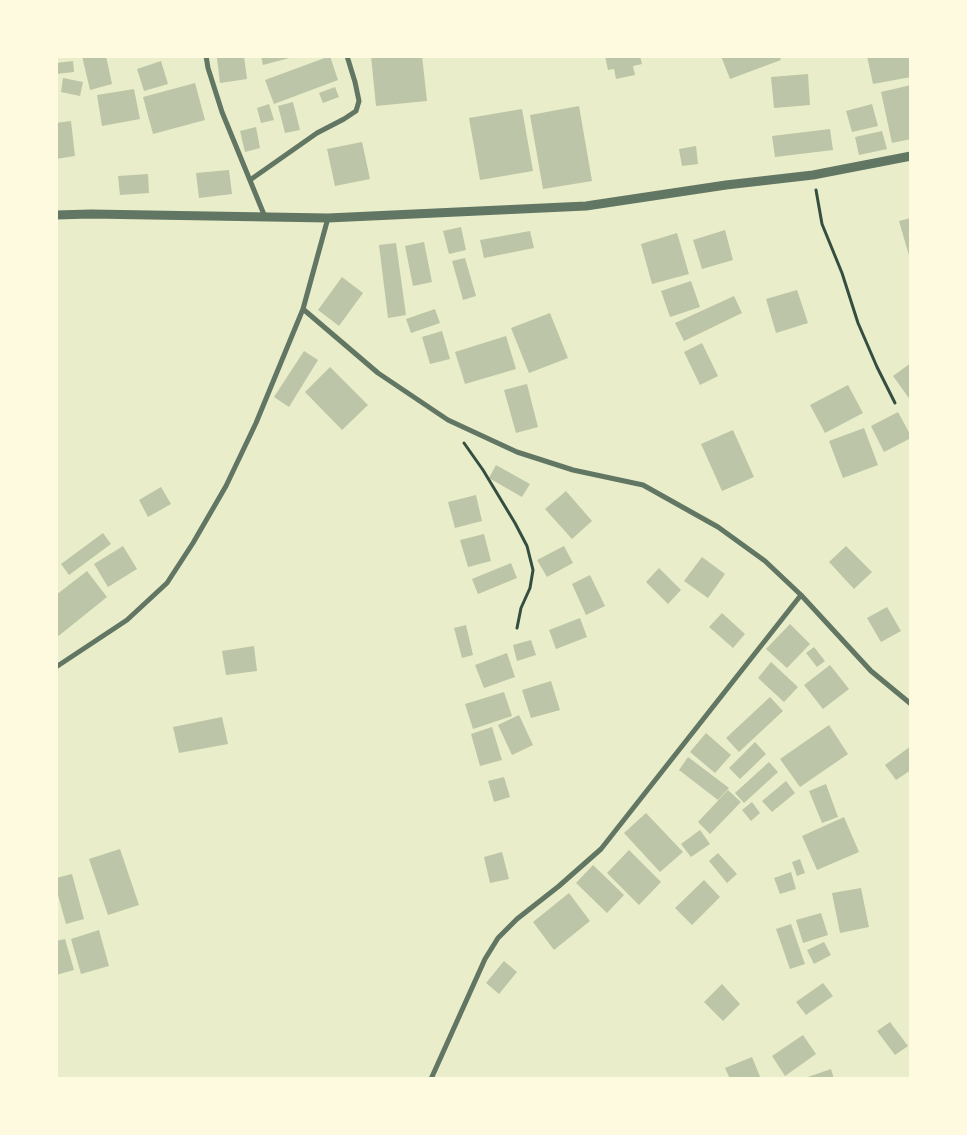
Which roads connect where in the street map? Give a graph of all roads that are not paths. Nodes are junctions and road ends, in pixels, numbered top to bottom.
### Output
1 (206, 56) edge
2 (347, 56) edge
3 (911, 156) edge
4 (250, 180) junction
5 (56, 215) edge
6 (266, 217) junction
7 (328, 218) junction
8 (304, 310) junction
9 (801, 595) junction
10 (56, 667) edge
11 (911, 704) edge
12 (431, 1079) edge

1 - 4 street
2 - 4 street
3 - 7 street
4 - 6 street
5 - 6 street
6 - 7 street
7 - 8 street
8 - 9 street
8 - 10 street
9 - 11 street
9 - 12 street

